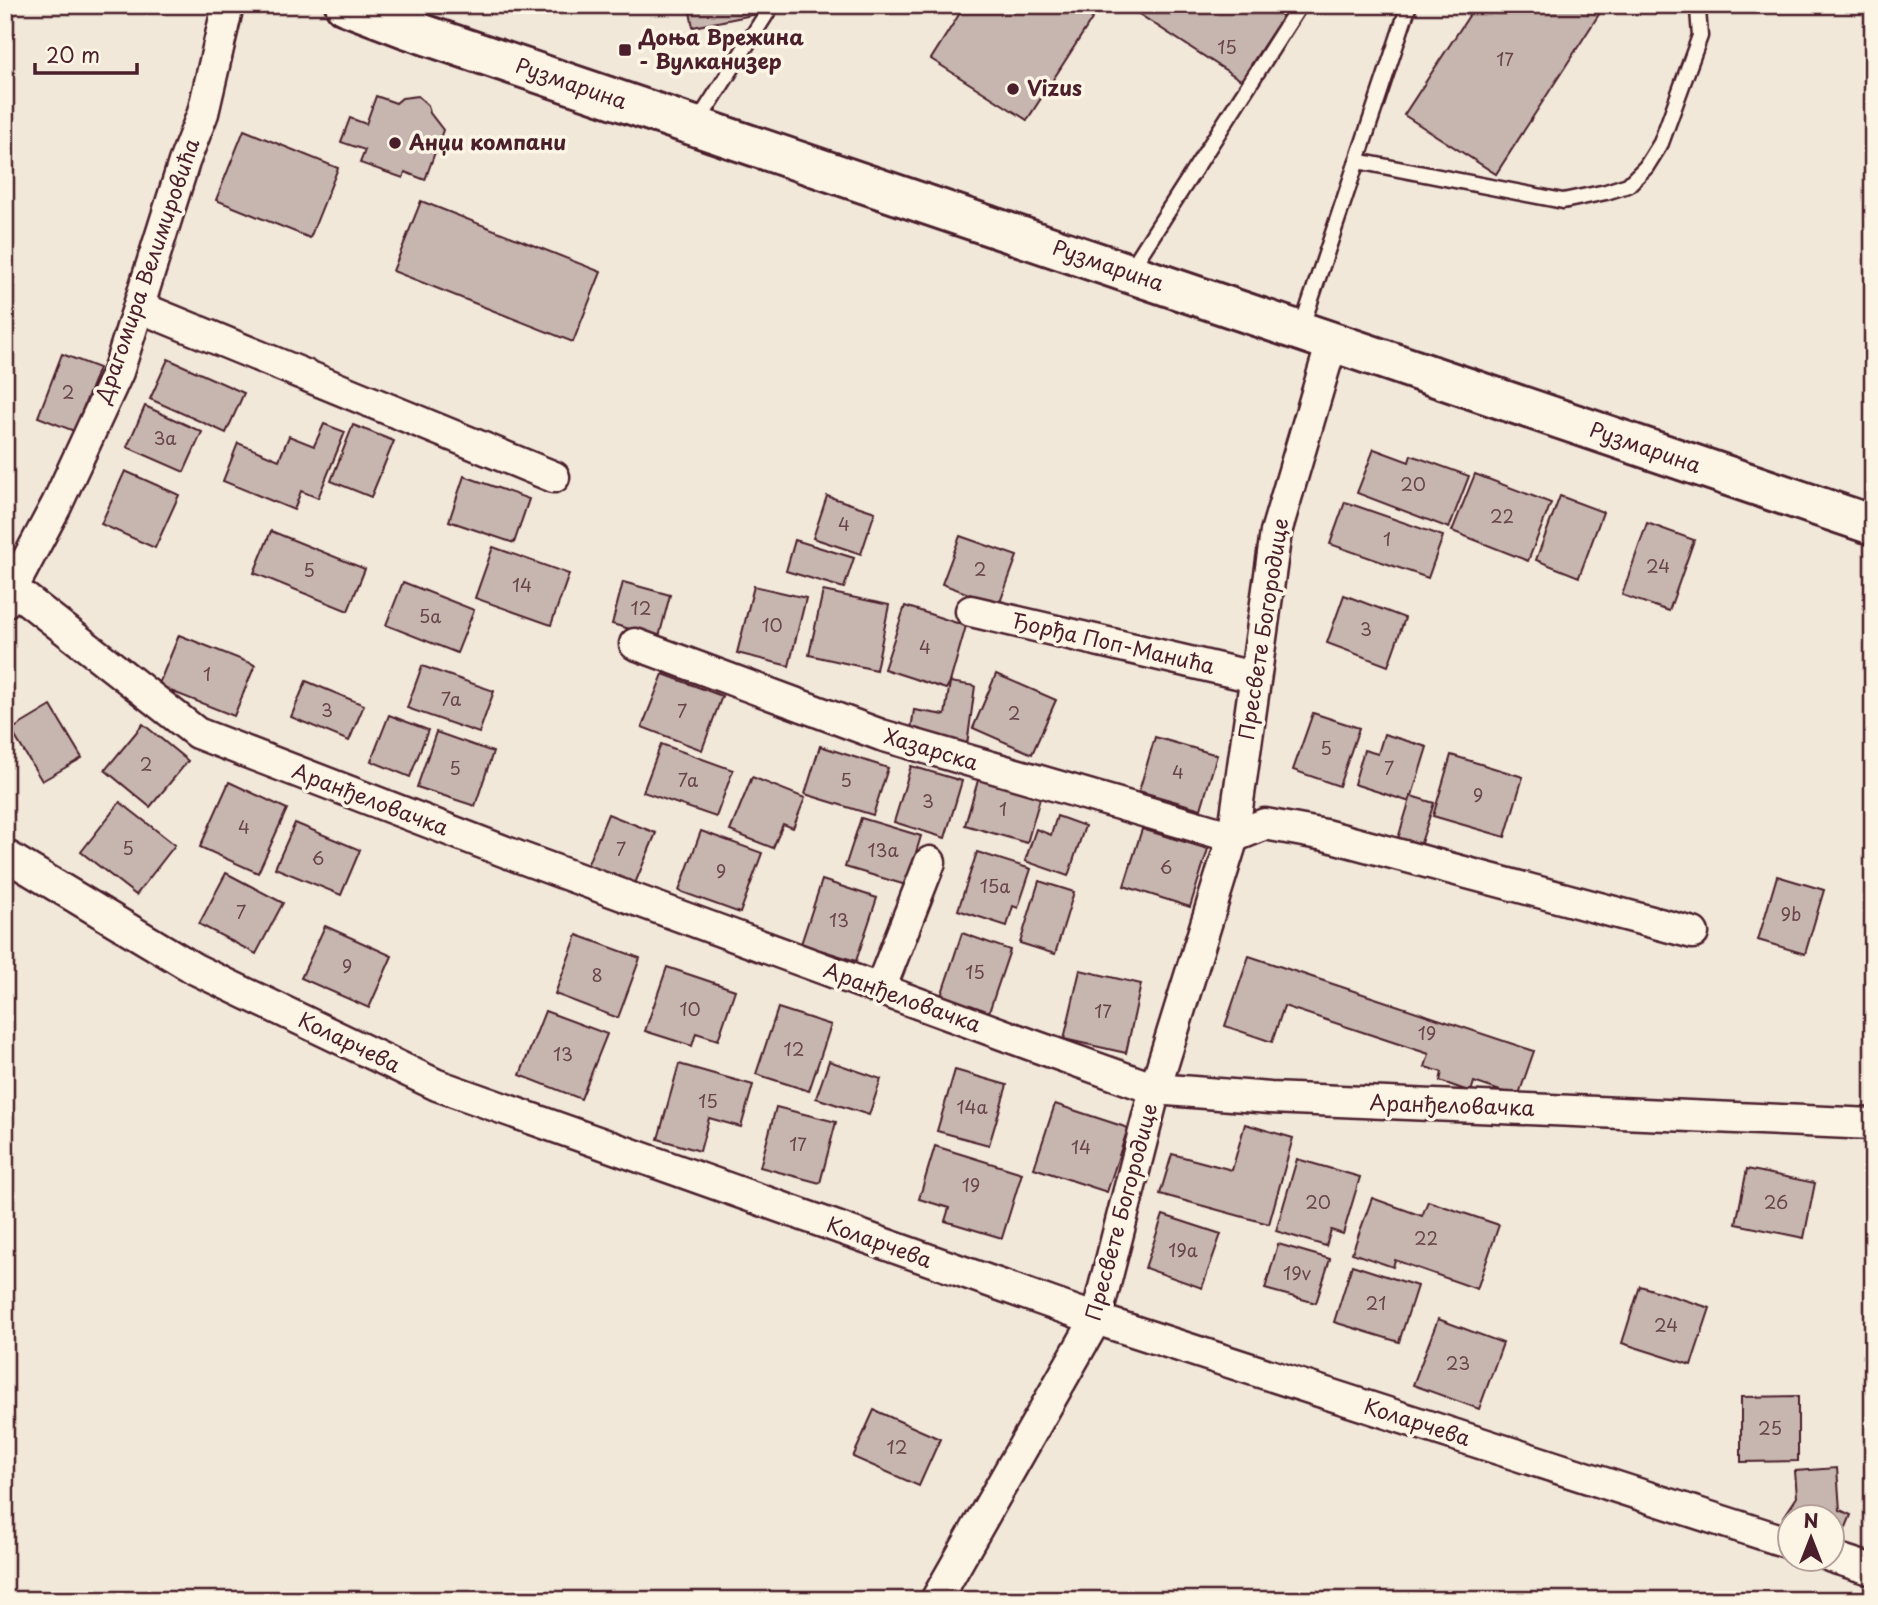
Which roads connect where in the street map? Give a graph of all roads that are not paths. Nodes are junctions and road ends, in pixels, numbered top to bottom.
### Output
1 (228, 5) edge
2 (345, 5) edge
3 (772, 5) edge
4 (1300, 5) edge
5 (1409, 5) edge
6 (1693, 5) edge
7 (416, 17) edge
8 (695, 126) junction
9 (1357, 161) junction
10 (1128, 273) junction
11 (139, 307) junction
12 (1317, 337) junction
13 (554, 477) dead end
14 (1873, 525) edge
15 (9, 595) edge
16 (971, 611) dead end
17 (635, 644) dead end
18 (1254, 677) junction
19 (1233, 837) junction
20 (5, 855) edge
21 (930, 862) dead end
22 (1693, 933) dead end
23 (880, 989) junction
24 (1155, 1088) junction
25 (1873, 1124) edge
26 (1096, 1319) junction
27 (1776, 1538) edge
28 (1846, 1561) edge
29 (1873, 1570) edge
30 (936, 1600) edge

1 - 11 street, Драгомира Велимировића
2 - 7 main road, Рузмарина
3 - 8 lane
4 - 10 lane
5 - 9 lane
6 - 9 lane
7 - 8 main road, Рузмарина
8 - 10 main road, Рузмарина
9 - 12 lane
10 - 12 main road, Рузмарина
11 - 13 street
11 - 15 street, Драгомира Велимировића
12 - 14 main road, Рузмарина
12 - 18 street, Пресвете Богородице
15 - 23 street, Аранђеловачка
16 - 18 street, Ђорђа Поп-Манића
17 - 19 street, Хазарска
18 - 19 street, Пресвете Богородице
19 - 22 street
19 - 24 street, Пресвете Богородице
20 - 26 street, Коларчева
21 - 23 street
23 - 24 street, Аранђеловачка
24 - 25 street, Аранђеловачка
24 - 26 street, Пресвете Богородице
26 - 27 street, Коларчева
26 - 30 street, Пресвете Богородице
28 - 29 street

